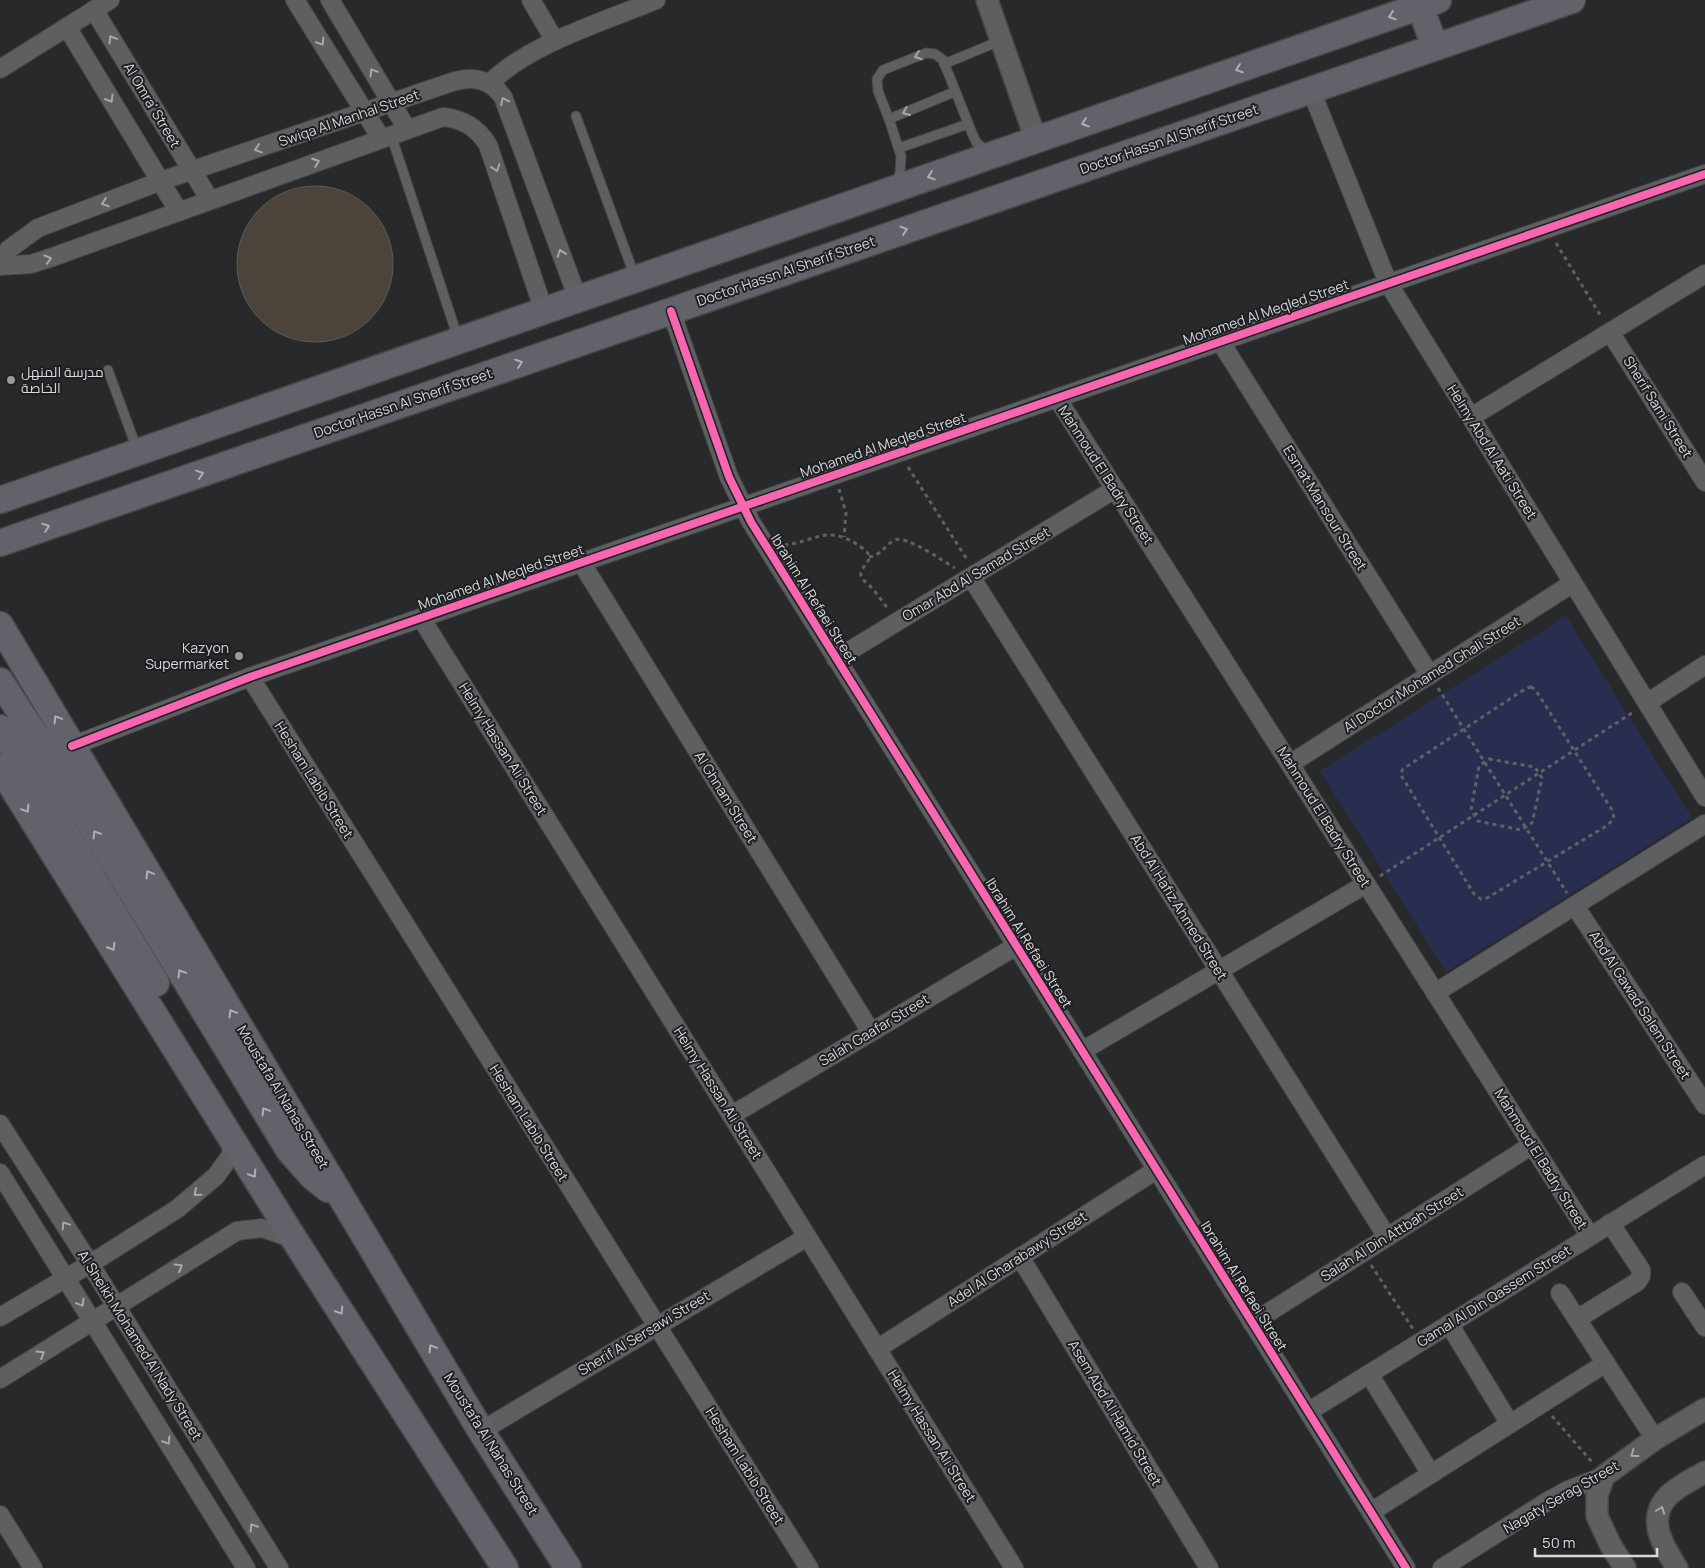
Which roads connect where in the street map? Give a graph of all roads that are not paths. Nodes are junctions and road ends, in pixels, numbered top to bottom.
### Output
1 (110, 0) edge
2 (295, 0) edge
3 (330, 0) edge
4 (531, 0) edge
5 (656, 0) edge
6 (987, 0) edge
7 (1572, 0) edge
8 (1429, 3) edge
9 (94, 10) junction
10 (67, 27) junction
11 (1002, 40) junction
12 (555, 41) junction
13 (1435, 47) junction
14 (944, 64) junction
15 (0, 69) edge
16 (490, 83) junction
17 (1182, 89) junction
18 (1311, 90) junction
19 (954, 92) junction
20 (392, 104) junction
21 (364, 113) junction
22 (576, 116) dead end
23 (889, 118) junction
24 (968, 124) junction
25 (1197, 129) junction
26 (393, 134) junction
27 (1036, 140) junction
28 (899, 148) junction
29 (991, 155) junction
30 (192, 171) junction
31 (1705, 174) edge
32 (161, 181) junction
33 (892, 189) junction
34 (210, 200) junction
35 (179, 212) junction
36 (0, 262) edge
37 (0, 266) edge
38 (1705, 274) edge
39 (636, 279) junction
40 (1388, 283) junction
41 (578, 299) junction
42 (544, 311) junction
43 (671, 311) junction
44 (1610, 332) junction
45 (459, 340) junction
46 (1220, 342) junction
47 (108, 370) dead end
48 (1057, 398) junction
49 (1471, 417) junction
50 (138, 452) junction
51 (1705, 482) edge
52 (1115, 489) junction
53 (0, 500) edge
54 (742, 506) junction
55 (0, 542) edge
56 (581, 562) junction
57 (973, 575) junction
58 (1573, 584) junction
59 (421, 618) junction
60 (0, 625) edge
61 (9, 648) edge
62 (836, 659) junction
63 (1705, 665) edge
64 (1430, 675) junction
65 (250, 677) junction
66 (0, 681) edge
67 (1647, 703) junction
68 (0, 728) edge
69 (72, 746) junction
70 (1290, 764) junction
71 (0, 767) edge
72 (1705, 797) edge
73 (1705, 824) edge
74 (1366, 884) junction
75 (1575, 906) junction
76 (1016, 946) junction
77 (1220, 971) junction
78 (1435, 993) junction
79 (871, 1032) junction
80 (1082, 1052) junction
81 (1705, 1105) edge
82 (732, 1115) junction
83 (0, 1124) edge
84 (232, 1140) junction
85 (1532, 1145) junction
86 (1705, 1165) edge
87 (1156, 1170) junction
88 (0, 1173) edge
89 (343, 1199) junction
90 (1610, 1223) junction
91 (1590, 1236) junction
92 (807, 1237) junction
93 (1388, 1237) junction
94 (294, 1239) junction
95 (1020, 1257) junction
96 (90, 1264) junction
97 (66, 1278) junction
98 (1682, 1292) dead end
99 (1560, 1293) dead end
100 (116, 1307) junction
101 (0, 1317) edge
102 (1577, 1319) junction
103 (93, 1322) junction
104 (1252, 1323) junction
105 (1449, 1324) junction
106 (657, 1326) junction
107 (1705, 1327) edge
108 (878, 1349) junction
109 (1606, 1363) junction
110 (1369, 1374) junction
111 (0, 1379) edge
112 (1705, 1409) edge
113 (1308, 1412) junction
114 (1510, 1424) junction
115 (481, 1431) junction
116 (1654, 1439) junction
117 (1705, 1472) edge
118 (1431, 1474) junction
119 (1604, 1476) junction
120 (1370, 1512) junction
121 (0, 1515) edge
122 (33, 1568) edge
123 (246, 1568) edge
124 (278, 1568) edge
125 (504, 1568) edge
126 (568, 1568) edge
127 (809, 1568) edge
128 (1014, 1568) edge
129 (1209, 1568) edge
130 (1406, 1568) edge
131 (1442, 1568) edge
132 (1625, 1568) edge
133 (1677, 1568) edge

1 - 9 street
2 -> 21 street
20 -> 3 street
4 - 12 street
5 - 12 street
6 - 11 street
7 - 13 main road, Doctor Hassn Al Sherif Street
8 - 13 main road
8 -> 17 main road
9 - 10 street
30 -> 9 street, Al Omra' Street
10 - 15 street
10 -> 32 street
11 - 14 lane
11 - 27 street
12 - 16 street
13 - 18 main road, Doctor Hassn Al Sherif Street
14 - 19 lane
14 -> 23 lane
16 - 20 street, Swiqa Al Manhal Street
41 -> 16 street
17 - 25 main road
17 -> 27 main road
18 - 25 main road, Doctor Hassn Al Sherif Street
18 - 40 street, Helmy Abd Al Aati Street
19 -> 23 lane
19 - 24 lane
20 - 21 street, Swiqa Al Manhal Street
20 - 26 street
21 - 26 street
21 -> 30 street, Swiqa Al Manhal Street
22 - 39 lane
23 - 28 lane
24 - 28 lane
24 - 29 lane
43 -> 25 main road, Doctor Hassn Al Sherif Street
34 -> 26 street
26 -> 42 street
26 - 45 lane
27 - 29 main road
28 - 33 lane
29 -> 33 main road
30 - 32 street, Swiqa Al Manhal Street
30 - 34 street, Al Omra' Street
31 - 40 street, Mohamed Al Meqled Street
32 - 35 street
32 -> 36 street, Swiqa Al Manhal Street
33 - 39 main road
34 - 35 street
37 -> 35 street
38 - 44 street
39 - 41 main road
40 - 46 street, Mohamed Al Meqled Street
40 - 49 street, Helmy Abd Al Aati Street
41 - 42 main road
42 - 45 main road
43 - 54 street, Ibrahim Al Refaei Street
55 -> 43 main road, Doctor Hassn Al Sherif Street
44 - 49 street
44 - 51 street, Sherif Sami Street
45 - 50 main road
46 - 48 street, Mohamed Al Meqled Street
46 - 64 street, Esmat Mansour Street
47 - 50 lane
48 - 52 street, Mahmoud El Badry Street
48 - 54 street, Mohamed Al Meqled Street
49 - 58 street, Helmy Abd Al Aati Street
50 - 53 main road
52 - 57 street, Omar Abd Al Samad Street
52 - 70 street, Mahmoud El Badry Street
54 - 56 street, Mohamed Al Meqled Street
54 - 62 street, Ibrahim Al Refaei Street
56 - 59 street, Mohamed Al Meqled Street
56 - 79 street, Al Ghnam Street
57 - 62 street, Omar Abd Al Samad Street
57 - 77 street, Abd Al Hafiz Ahmed Street
58 - 64 street, Al Doctor Mohamed Ghali Street
58 - 67 street, Helmy Abd Al Aati Street
59 - 65 street, Mohamed Al Meqled Street
59 - 82 street, Helmy Hassan Ali Street
60 - 61 main road, Moustafa Al Nahas Street
69 -> 61 main road, Moustafa Al Nahas Street
62 - 76 street, Ibrahim Al Refaei Street
63 - 67 street
64 - 70 street, Al Doctor Mohamed Ghali Street
65 - 69 street, Mohamed Al Meqled Street
65 - 106 street, Hesham Labib Street
89 -> 66 main road
67 - 72 street, Helmy Abd Al Aati Street
68 - 84 main road
89 -> 69 main road, Moustafa Al Nahas Street
70 - 74 street, Mahmoud El Badry Street
71 -> 84 main road
73 - 75 street
74 - 77 street
74 - 78 street, Mahmoud El Badry Street
75 - 78 street
75 - 81 street, Abd Al Gawad Salem Street
76 - 79 street, Salah Gaafar Street
76 - 80 street, Ibrahim Al Refaei Street
77 - 80 street
77 - 93 street, Abd Al Hafiz Ahmed Street
78 - 85 street, Mahmoud El Badry Street
79 - 82 street, Salah Gaafar Street
80 - 87 street, Ibrahim Al Refaei Street
82 - 92 street, Helmy Hassan Ali Street
96 -> 83 street, Al Sheikh Mohamed Al Nady Street
84 -> 94 main road
84 -> 96 street
85 - 91 street, Mahmoud El Badry Street
85 - 93 street, Salah Al Din Attbah Street
86 - 90 street, Gamal Al Din Qassem Street
87 - 95 street, Adel Al Gharabawy Street
87 - 104 street, Ibrahim Al Refaei Street
88 - 97 street, Al Sheikh Mohamed Al Nady Street
115 -> 89 main road, Moustafa Al Nahas Street
90 - 91 street, Gamal Al Din Qassem Street
90 - 102 street
91 - 105 street, Gamal Al Din Qassem Street
92 - 106 street, Sherif Al Sersawi Street
92 - 108 street, Helmy Hassan Ali Street
93 - 104 street, Salah Al Din Attbah Street
100 -> 94 street
94 -> 125 main road
95 - 108 street, Adel Al Gharabawy Street
95 - 129 street, Asem Abd Al Hamid Street
96 - 97 street
96 - 100 street, Al Sheikh Mohamed Al Nady Street
97 - 101 street
97 -> 103 street, Al Sheikh Mohamed Al Nady Street
98 - 107 street
99 - 102 street
100 - 103 street
124 -> 100 street, Al Sheikh Mohamed Al Nady Street
102 - 109 street
111 -> 103 street
103 -> 123 street, Al Sheikh Mohamed Al Nady Street
104 - 113 street, Ibrahim Al Refaei Street
105 - 110 street, Gamal Al Din Qassem Street
105 - 114 street
106 - 115 street, Sherif Al Sersawi Street
106 - 127 street, Hesham Labib Street
108 - 128 street, Helmy Hassan Ali Street
109 - 114 street
109 - 116 street
110 - 113 street, Gamal Al Din Qassem Street
110 - 118 street
112 - 116 street, Nagaty Serag Street
113 - 120 street, Ibrahim Al Refaei Street
114 - 118 street
115 - 126 main road, Moustafa Al Nahas Street
116 -> 119 street, Nagaty Serag Street
133 -> 117 street
118 - 120 street
119 - 131 street, Nagaty Serag Street
119 - 132 street
120 - 130 street, Ibrahim Al Refaei Street
121 - 122 street

